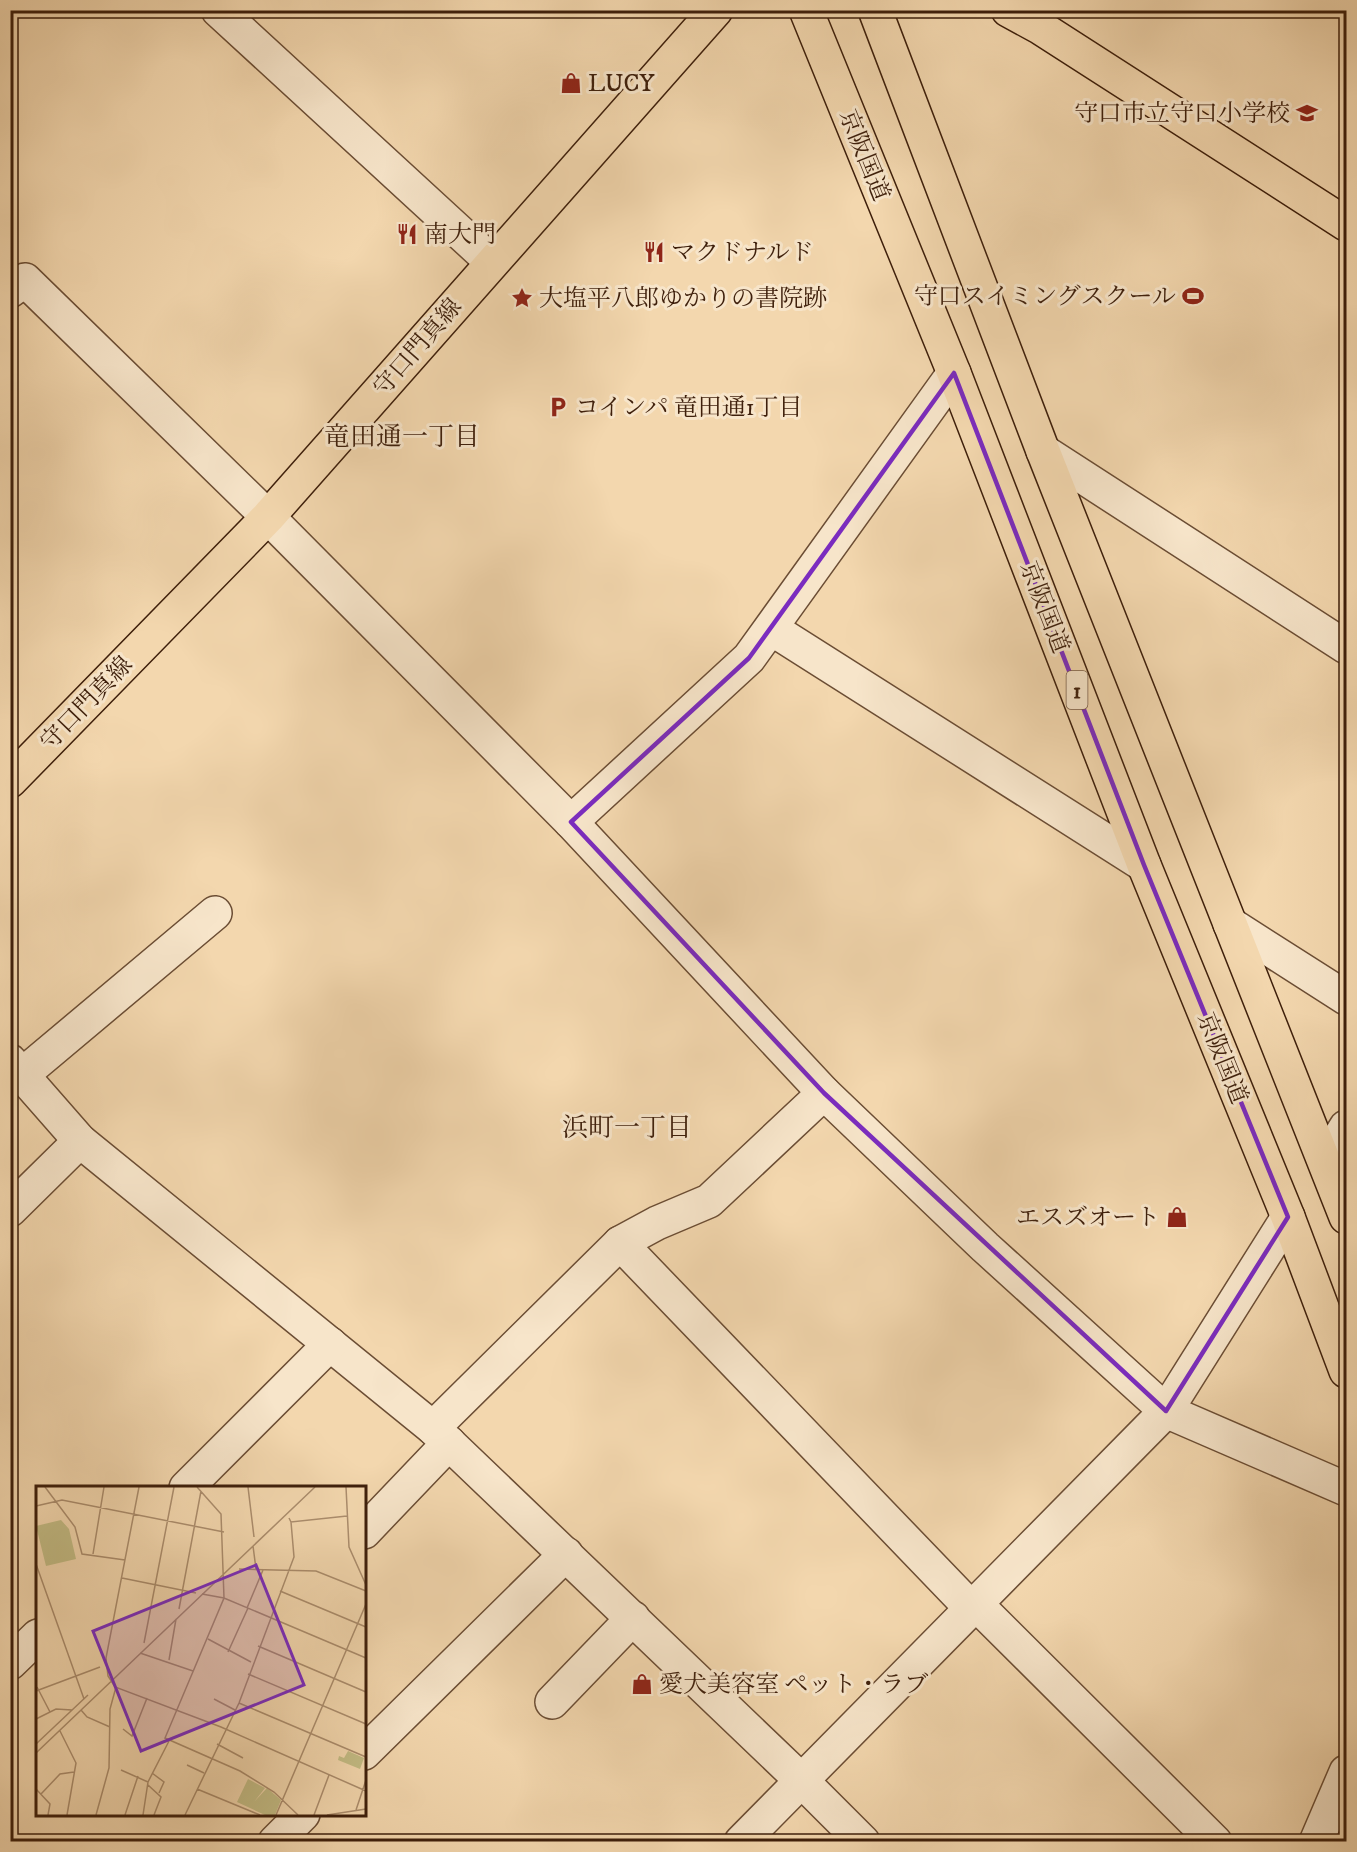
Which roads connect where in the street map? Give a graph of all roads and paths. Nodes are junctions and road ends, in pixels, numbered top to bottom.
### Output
1 (218, 10) edge
2 (716, 10) edge
3 (806, 10) edge
4 (875, 10) edge
5 (1008, 10) edge
6 (1347, 224) edge
7 (492, 262) junction
8 (10, 291) edge
9 (954, 373) junction
10 (1043, 451) junction
11 (268, 517) junction
12 (772, 629) junction
13 (1347, 646) edge
14 (10, 781) edge
15 (571, 822) junction
16 (1144, 865) junction
17 (215, 913) dead end
18 (1230, 924) junction
19 (1347, 998) edge
20 (16, 1068) edge
21 (824, 1093) junction
22 (1347, 1127) edge
23 (80, 1141) junction
24 (1325, 1160) junction
25 (10, 1210) edge
26 (1288, 1217) junction
27 (1347, 1217) edge
28 (620, 1243) junction
29 (330, 1344) junction
30 (1347, 1371) edge
31 (1166, 1411) junction
32 (441, 1436) junction
33 (188, 1486) edge
34 (1347, 1488) edge
35 (366, 1530) edge
36 (566, 1554) junction
37 (973, 1606) junction
38 (633, 1618) junction
39 (36, 1638) edge
40 (10, 1663) edge
41 (552, 1701) dead end
42 (366, 1751) edge
43 (1347, 1772) edge
44 (802, 1781) junction
45 (302, 1816) edge
46 (1321, 1840) edge
47 (275, 1842) edge
48 (741, 1842) edge
49 (863, 1842) edge
50 (1215, 1842) edge

1 - 7 street
2 - 7 main road, 守口門真線
3 - 9 main road, 京阪国道 / 1
4 - 10 main road
5 - 6 main road
7 - 11 main road, 守口門真線
8 - 11 street
9 - 12 street
9 - 16 main road, 京阪国道 / 1
10 - 13 street
10 - 18 main road
11 - 14 main road, 守口門真線
11 - 15 street
12 - 15 street
12 - 16 street
15 - 21 street
16 - 26 main road, 京阪国道 / 1
17 - 20 street
18 - 19 street
18 - 24 main road
20 - 23 street
21 - 28 street
21 - 31 street
22 - 24 street
23 - 25 street
23 - 29 street
24 - 27 main road
26 - 30 main road, 京阪国道 / 1
26 - 31 street
28 - 32 street
28 - 37 street
29 - 32 street
29 - 33 street
31 - 34 street
31 - 37 street
32 - 35 street
32 - 36 street
36 - 38 street
36 - 42 street
37 - 44 street
37 - 50 street
38 - 41 street
38 - 44 street
39 - 40 street
43 - 46 street
44 - 48 street
44 - 49 street
45 - 47 street

